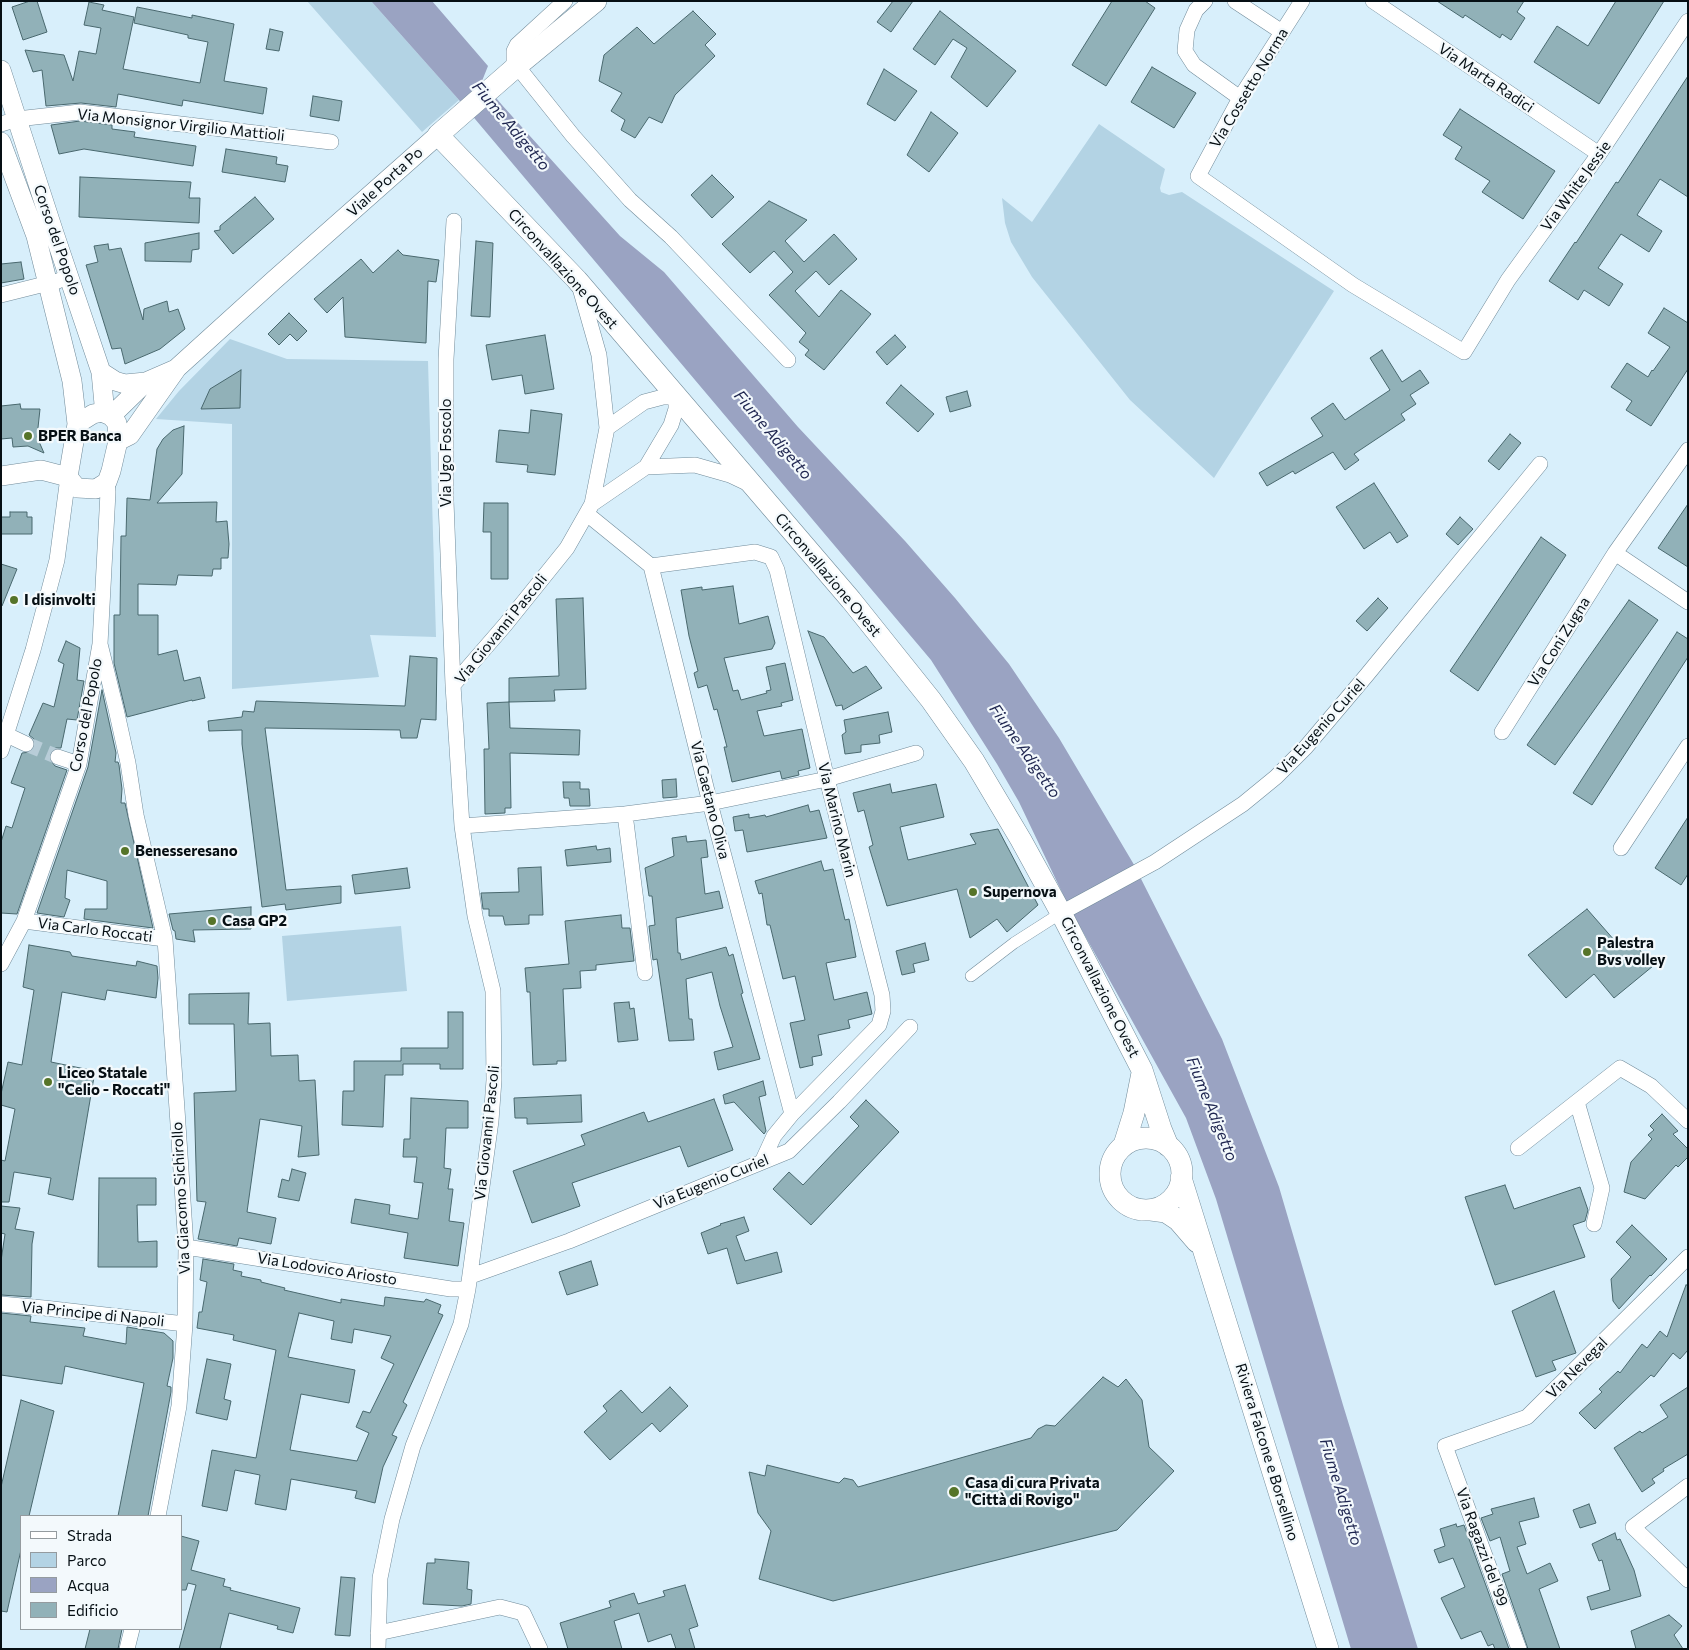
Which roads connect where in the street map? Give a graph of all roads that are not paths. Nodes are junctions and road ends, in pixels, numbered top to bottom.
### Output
1 (565, 1) edge
2 (596, 1) edge
3 (1205, 1) edge
4 (1235, 1) edge
5 (1302, 1) edge
6 (1373, 1) edge
7 (1688, 21) edge
8 (1282, 32) junction
9 (1, 70) edge
10 (512, 70) junction
11 (1240, 98) junction
12 (9, 122) edge
13 (445, 129) junction
14 (1, 142) edge
15 (331, 142) dead end
16 (1600, 154) junction
17 (454, 222) dead end
18 (69, 276) junction
19 (576, 280) junction
20 (49, 284) junction
21 (1, 295) edge
22 (1464, 352) joint
23 (788, 360) dead end
24 (178, 368) junction
25 (101, 372) junction
26 (146, 382) junction
27 (676, 397) junction
28 (106, 414) junction
29 (77, 424) junction
30 (607, 428) junction
31 (118, 441) junction
32 (1688, 450) edge
33 (71, 456) junction
34 (1540, 464) dead end
35 (646, 467) junction
36 (41, 470) junction
37 (1, 476) edge
38 (68, 477) junction
39 (107, 482) junction
40 (752, 485) junction
41 (590, 509) junction
42 (1615, 553) junction
43 (651, 566) junction
44 (1688, 602) edge
45 (100, 644) junction
46 (453, 685) junction
47 (1502, 732) dead end
48 (7, 735) junction
49 (26, 744) tunnel mouth
50 (1688, 746) edge
51 (1, 752) edge
52 (916, 753) dead end
53 (58, 757) tunnel mouth
54 (79, 764) junction
55 (827, 779) junction
56 (710, 803) junction
57 (625, 814) junction
58 (462, 826) junction
59 (1621, 848) dead end
60 (1065, 911) junction
61 (24, 921) junction
62 (165, 939) junction
63 (1, 964) edge
64 (645, 973) dead end
65 (971, 976) dead end
66 (910, 1027) dead end
67 (1142, 1070) junction
68 (1577, 1102) junction
69 (792, 1114) junction
70 (1688, 1121) edge
71 (1124, 1145) junction
72 (1168, 1146) junction
73 (1518, 1148) dead end
74 (762, 1162) junction
75 (1182, 1178) junction
76 (1150, 1210) junction
77 (1594, 1224) dead end
78 (186, 1247) junction
79 (1206, 1254) junction
80 (1688, 1256) edge
81 (470, 1282) junction
82 (1, 1304) edge
83 (184, 1324) junction
84 (1445, 1446) joint
85 (1688, 1486) edge
86 (158, 1515) edge
87 (1688, 1580) edge
88 (132, 1630) edge
89 (378, 1633) junction
90 (127, 1649) edge
91 (378, 1649) edge
92 (540, 1649) edge
93 (1328, 1649) edge
94 (1519, 1649) edge

1 - 10 street
2 - 10 main road, Viale Porta Po
3 - 11 street
4 - 8 street
5 - 8 street, Via Cossetto Norma
6 - 16 street, Via Marta Radici
7 - 16 street, Via White Jessie
8 - 11 street, Via Cossetto Norma
9 - 12 street, Corso del Popolo
10 - 13 main road, Viale Porta Po
10 - 23 street
11 - 22 street, Via Cossetto Norma
12 - 15 street, Via Monsignor Virgilio Mattioli
12 - 18 street, Corso del Popolo
13 - 19 main road, Circonvallazione Ovest
13 - 24 street, Viale Porta Po
14 - 20 street, Corso del Popolo
16 - 22 street, Via White Jessie
17 - 46 street, Via Ugo Foscolo
18 - 20 street
18 - 25 street, Corso del Popolo
19 - 27 main road, Circonvallazione Ovest
19 - 30 street
20 - 21 street
20 - 29 street, Corso del Popolo
24 - 26 street, Viale Porta Po
24 - 31 street, Viale Porta Po
25 - 26 street, Viale Porta Po
25 - 28 street, Corso del Popolo
26 - 28 street, Viale Porta Po
27 - 30 street
27 - 35 street
27 - 40 main road, Circonvallazione Ovest
28 - 29 street, Viale Porta Po
28 - 31 street, Corso del Popolo
29 - 33 street, Corso del Popolo
30 - 41 street
31 - 39 street
32 - 42 street, Via Coni Zugna
33 - 36 street
33 - 38 street, Corso del Popolo
34 - 60 street, Via Eugenio Curiel
35 - 40 street
35 - 41 street
36 - 37 street
36 - 38 street
38 - 39 street
38 - 48 street
39 - 45 street, Corso del Popolo
40 - 60 main road, Circonvallazione Ovest
41 - 43 street
41 - 46 street, Via Giovanni Pascoli
42 - 44 street
42 - 47 street, Via Coni Zugna
43 - 55 street, Via Marino Marin
43 - 56 street, Via Gaetano Oliva
45 - 54 street, Corso del Popolo
45 - 62 street, Via Giacomo Sichirollo
46 - 58 street, Via Giovanni Pascoli
48 - 49 street
48 - 51 street
50 - 59 street
52 - 55 street
53 - 54 street
54 - 61 street, Corso del Popolo
55 - 56 street
55 - 69 street, Via Marino Marin
56 - 57 street
56 - 69 street, Via Gaetano Oliva
57 - 58 street
57 - 64 street
58 - 81 street, Via Giovanni Pascoli
60 - 65 street, Via Eugenio Curiel
60 - 67 main road, Circonvallazione Ovest
61 - 62 street, Via Carlo Roccati
61 - 63 street, Corso del Popolo
62 - 78 street, Via Giacomo Sichirollo
66 - 74 street, Via Eugenio Curiel
67 - 71 main road
67 - 72 main road, Circonvallazione Ovest
68 - 70 street
68 - 73 street
68 - 77 street
69 - 74 street, Via Marino Marin
71 - 72 main road
71 - 76 main road
72 - 75 main road
74 - 81 street, Via Eugenio Curiel
75 - 76 main road
75 - 79 main road, Riviera Falcone e Borsellino
76 - 79 main road
78 - 81 street, Via Lodovico Ariosto
78 - 83 street, Via Giacomo Sichirollo
79 - 93 main road, Riviera Falcone e Borsellino
80 - 84 street, Via Nevegal
81 - 89 street, Via Giovanni Pascoli
82 - 83 street, Via Principe di Napoli
83 - 86 street, Via Giacomo Sichirollo
84 - 94 street, Via Ragazzi del '99
85 - 87 street
88 - 90 street
89 - 91 street, Via Giovanni Pascoli
89 - 92 street

